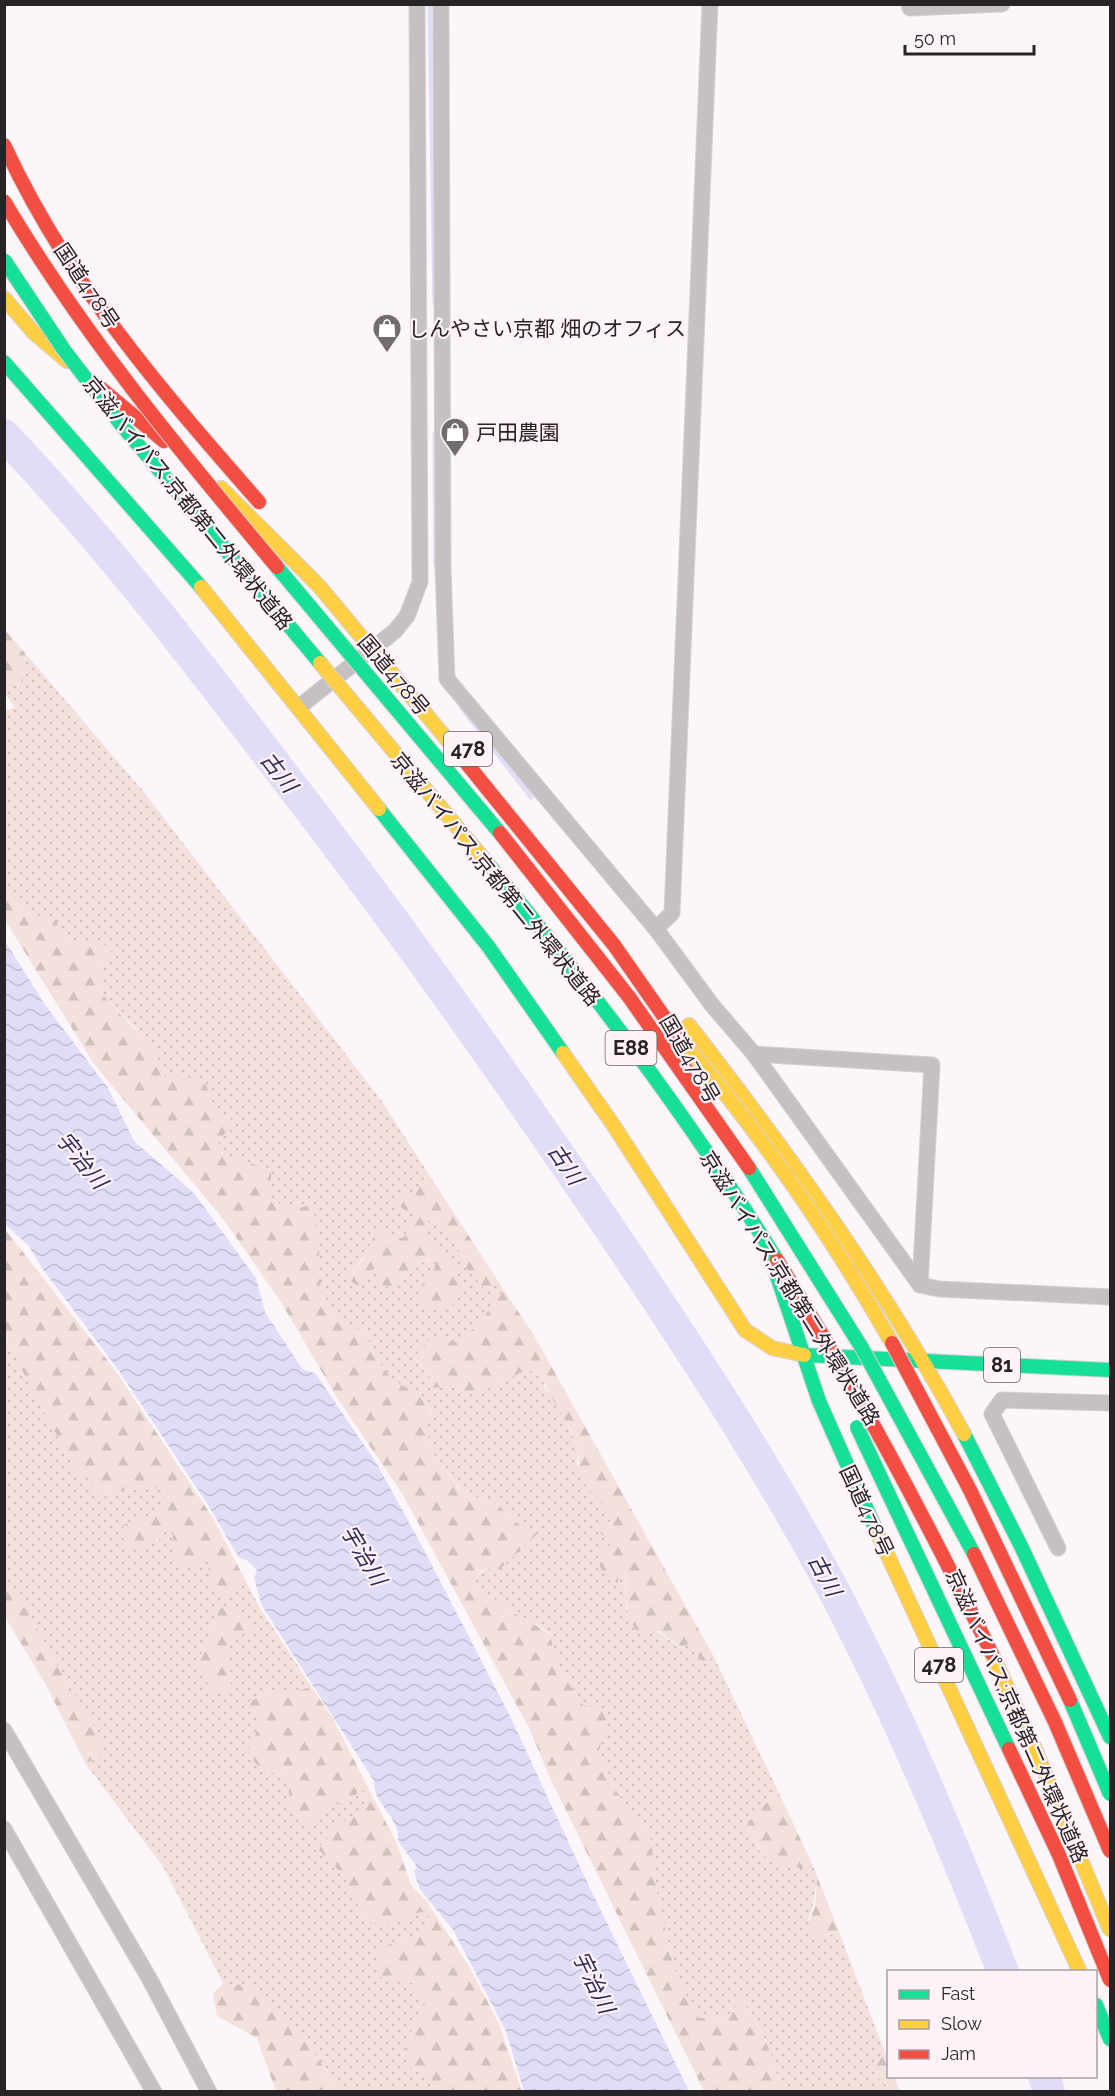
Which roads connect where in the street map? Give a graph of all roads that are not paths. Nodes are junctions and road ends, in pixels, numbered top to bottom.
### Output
1 (417, 4) edge
2 (441, 4) edge
3 (710, 4) edge
4 (909, 4) edge
5 (1002, 4) edge
6 (4, 145) edge
7 (4, 201) edge
8 (4, 260) edge
9 (4, 298) edge
10 (4, 363) edge
11 (421, 568) junction
12 (443, 568) junction
13 (377, 646) junction
14 (299, 707) junction
15 (543, 885) junction
16 (656, 929) junction
17 (712, 1005) junction
18 (681, 1014) junction
19 (754, 1054) junction
20 (920, 1285) junction
21 (1110, 1297) edge
22 (815, 1321) junction
23 (804, 1355) junction
24 (924, 1361) junction
25 (1110, 1370) edge
26 (1110, 1403) edge
27 (1058, 1548) dead end
28 (4, 1730) edge
29 (1110, 1737) edge
30 (1110, 1794) edge
31 (4, 1829) edge
32 (1110, 1851) edge
33 (1110, 1930) edge
34 (1080, 1970) edge
35 (1110, 1980) edge
36 (1097, 2010) edge
37 (1110, 2039) edge
38 (154, 2091) edge
39 (209, 2091) edge

1 - 11 street
2 - 12 street
3 - 16 street
4 - 5 street
6 - 13 main road, 国道478号 / 478
7 - 15 main road, 京滋バイパス;京都第二外環状道路 / E88, bridge
8 - 22 main road, 京滋バイパス;京都第二外環状道路 / E88, bridge
9 - 13 main road, 国道478号 / 478
10 - 14 main road
11 - 12 street
11 - 13 street
12 - 16 street
13 - 14 street
13 - 18 main road, 国道478号 / 478
13 - 23 main road, 国道478号 / 478
14 - 23 main road
15 - 30 main road, bridge
15 - 32 main road, 京滋バイパス;京都第二外環状道路 / E88, bridge
16 - 17 street
17 - 18 street
17 - 19 street
18 - 24 main road, 国道478号 / 478
19 - 20 street
19 - 20 street
20 - 21 street
22 - 33 main road, 京滋バイパス;京都第二外環状道路 / E88, bridge
22 - 35 main road, bridge
23 - 24 main road, 81
23 - 34 main road, 国道478号 / 478
24 - 25 main road, 81
24 - 29 main road, 国道478号 / 478
26 - 27 street
28 - 39 street
31 - 38 street
36 - 37 main road

